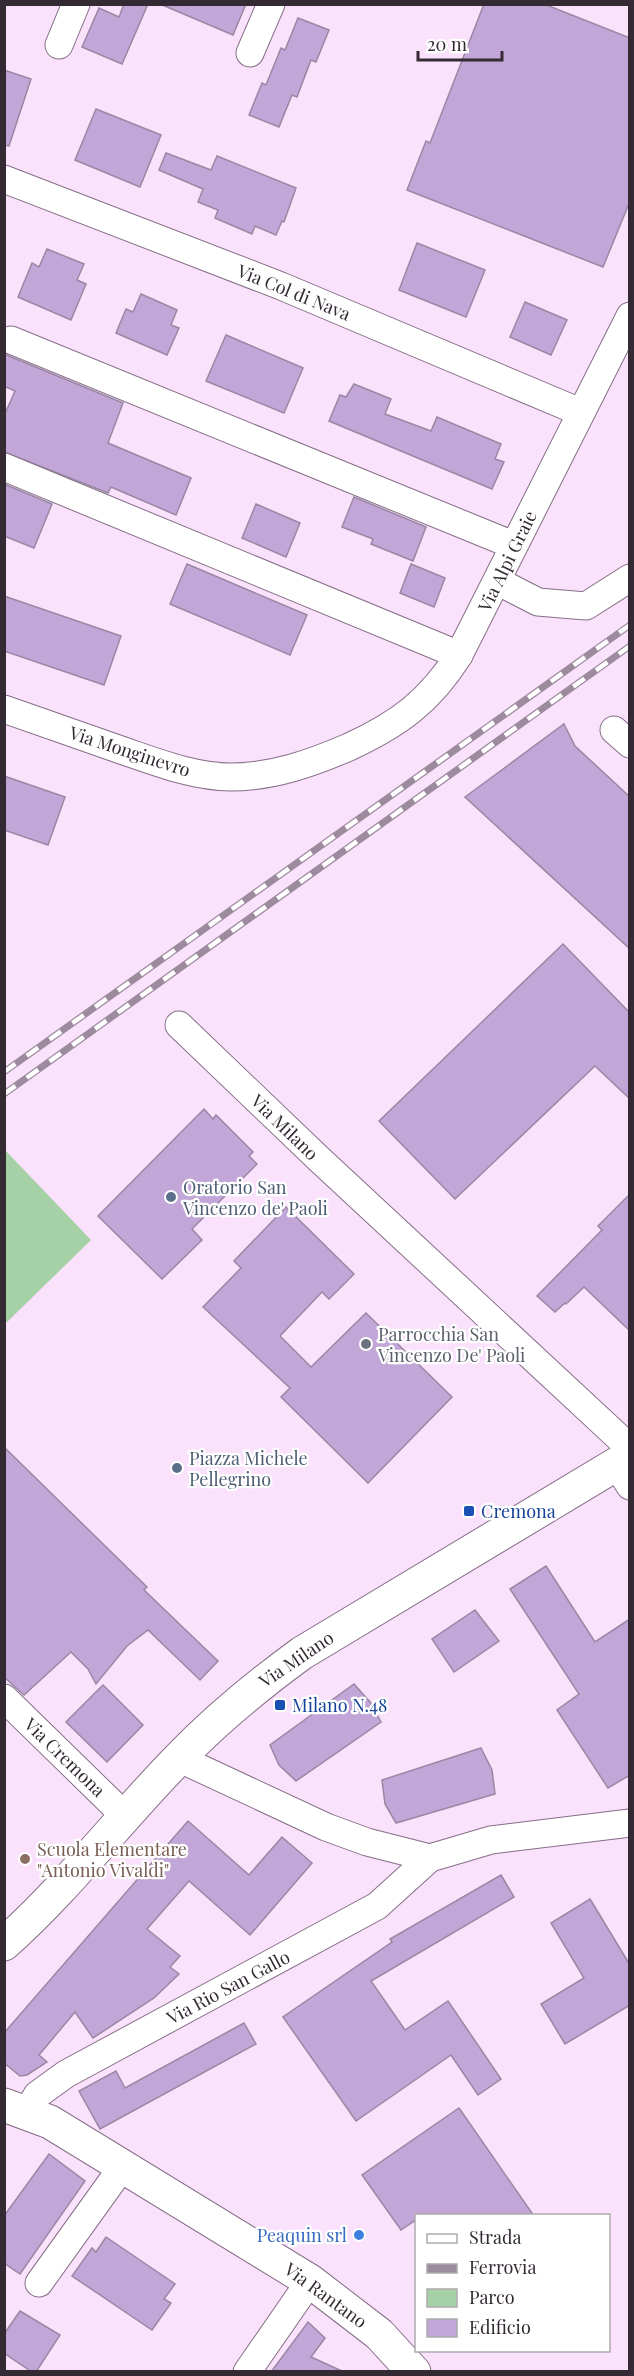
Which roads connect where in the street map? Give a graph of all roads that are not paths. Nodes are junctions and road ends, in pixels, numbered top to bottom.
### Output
1 (75, 4) edge
2 (271, 4) edge
3 (58, 45) dead end
4 (250, 52) dead end
5 (4, 179) edge
6 (630, 316) edge
7 (11, 340) dead end
8 (580, 412) junction
9 (4, 467) edge
10 (513, 545) junction
11 (630, 578) edge
12 (497, 581) junction
13 (459, 655) junction
14 (4, 709) edge
15 (328, 756) joint
16 (179, 1024) dead end
17 (626, 1464) edge
18 (4, 1698) edge
19 (178, 1758) junction
20 (125, 1816) junction
21 (630, 1823) edge
22 (430, 1858) junction
23 (9, 1942) edge
24 (10, 2107) edge
25 (123, 2166) junction
26 (310, 2281) junction
27 (39, 2283) dead end
28 (406, 2366) edge
29 (247, 2372) edge
30 (433, 2372) edge

1 - 3 street
2 - 4 street
5 - 8 street, Via Col di Nava
6 - 8 street, Via Alpi Graie
7 - 10 street
8 - 10 street, Via Alpi Graie
9 - 13 street
10 - 12 street, Via Alpi Graie
11 - 12 street
12 - 13 street, Via Alpi Graie
13 - 15 street, Via Alpi Graie
14 - 15 street, Via Monginevro
16 - 17 street, Via Milano
17 - 19 street, Via Milano
18 - 20 street, Via Cremona
19 - 20 street, Via Milano
19 - 22 street
20 - 23 street, Via Milano
21 - 22 street, Via Rio San Gallo
22 - 24 street, Via Rio San Gallo
24 - 25 street, Via Rantano
25 - 26 street, Via Rantano
25 - 27 street
26 - 28 street, Via Rantano
26 - 29 street
28 - 30 street, Via Rantano

